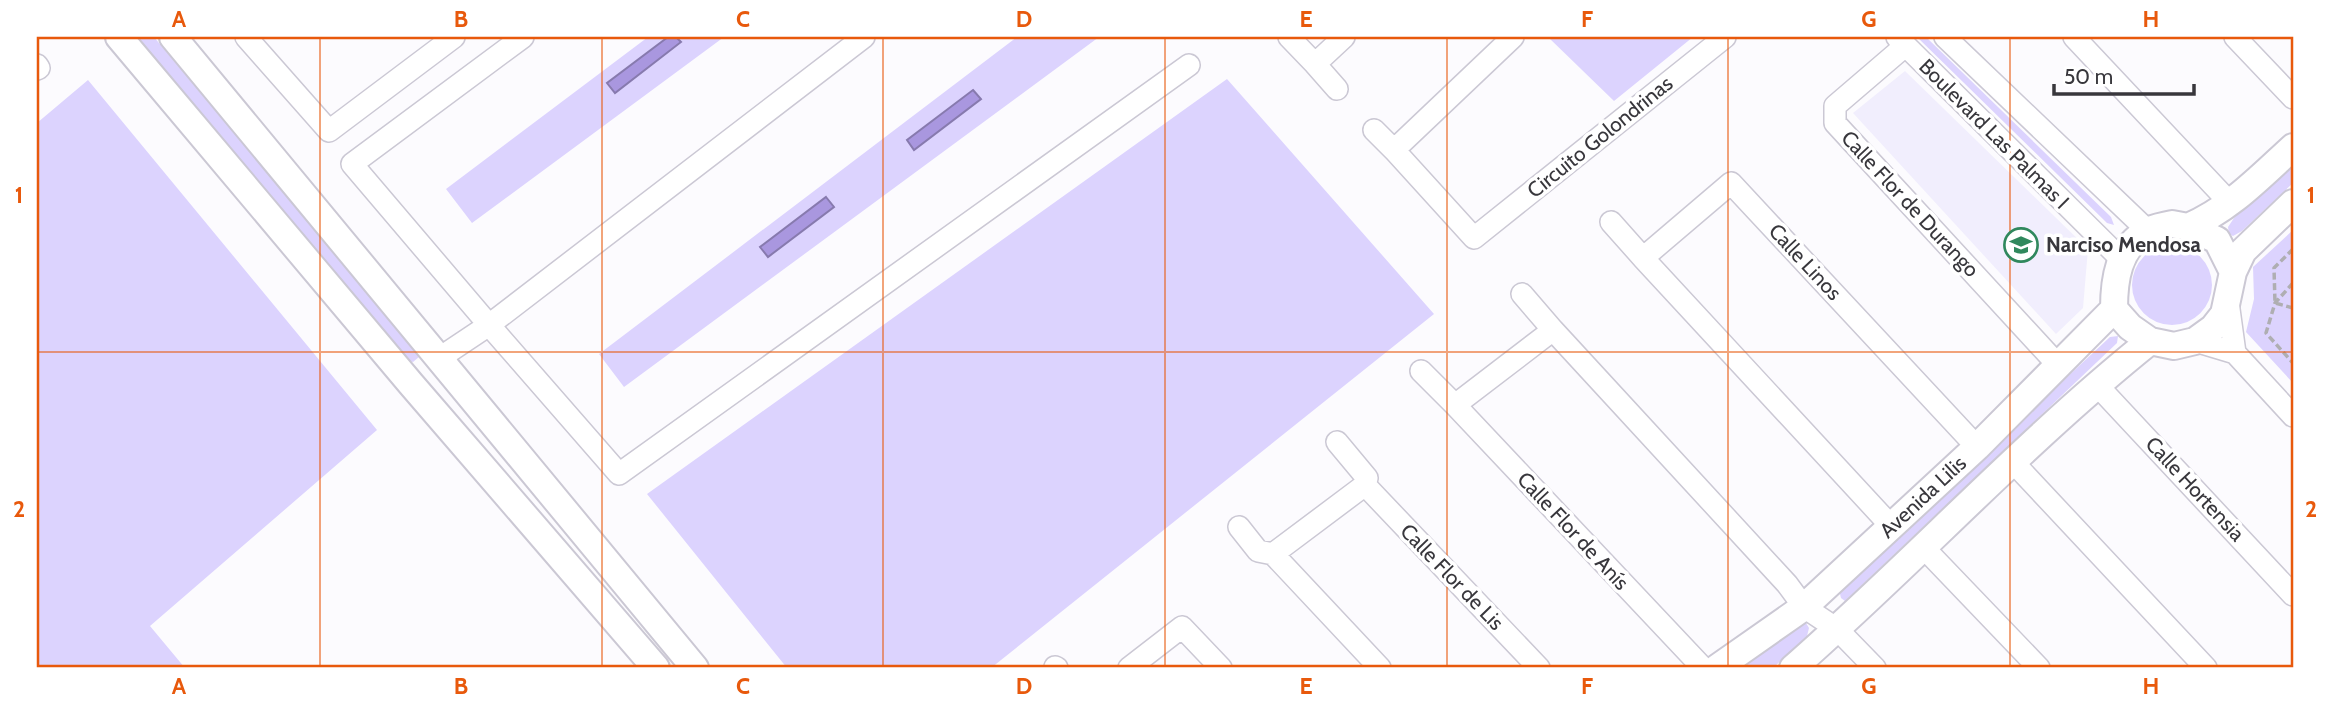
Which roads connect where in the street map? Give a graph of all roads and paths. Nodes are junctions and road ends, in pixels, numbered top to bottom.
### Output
1 (119, 37) edge
2 (173, 37) edge
3 (246, 37) edge
4 (454, 37) edge
5 (523, 37) edge
6 (864, 37) edge
7 (1289, 37) edge
8 (1344, 37) edge
9 (1513, 37) edge
10 (1725, 37) edge
11 (1945, 37) edge
12 (2074, 37) edge
13 (2235, 37) edge
14 (1901, 41) edge
15 (1315, 64) junction
16 (1189, 65) dead end
17 (1337, 89) dead end
18 (2293, 98) edge
19 (1374, 130) dead end
20 (2293, 147) edge
21 (1394, 150) junction
22 (2293, 203) edge
23 (2231, 204) junction
24 (1611, 222) dead end
25 (2188, 227) junction
26 (2147, 230) junction
27 (2293, 248) edge
28 (1643, 258) junction
29 (2122, 260) junction
30 (2233, 272) junction
31 (2293, 282) edge
32 (1522, 294) dead end
33 (2228, 302) junction
34 (2275, 303) junction
35 (2114, 309) junction
36 (2293, 309) edge
37 (489, 325) junction
38 (1553, 330) junction
39 (2150, 341) junction
40 (2195, 341) junction
41 (2235, 354) junction
42 (441, 362) junction
43 (2293, 363) edge
44 (2058, 365) junction
45 (1421, 371) dead end
46 (411, 384) junction
47 (2096, 384) junction
48 (1455, 405) junction
49 (2293, 416) edge
50 (1338, 442) dead end
51 (1977, 447) junction
52 (2012, 461) junction
53 (1365, 485) junction
54 (1239, 527) dead end
55 (1891, 527) junction
56 (1924, 548) junction
57 (1273, 554) junction
58 (2293, 595) edge
59 (1804, 607) junction
60 (1837, 629) junction
61 (1697, 663) edge
62 (656, 668) edge
63 (695, 668) edge
64 (1129, 668) edge
65 (1221, 668) edge
66 (1380, 668) edge
67 (1539, 668) edge
68 (1717, 668) edge
69 (1793, 668) edge
70 (1875, 668) edge
71 (2039, 668) edge
72 (2206, 668) edge

1 - 46 main road
2 - 42 main road
3 - 4 street
5 - 37 street
6 - 37 street
7 - 15 street
8 - 15 street
9 - 21 street
10 - 21 street, Circuito Golondrinas
11 - 26 street, Boulevard Las Palmas I
12 - 23 street
13 - 18 street
14 - 29 street, Boulevard Las Palmas I
14 - 44 street, Calle Flor de Durango
15 - 17 street
16 - 37 street
19 - 21 street, Circuito Golondrinas
20 - 23 main road
22 - 30 main road
23 - 25 main road
24 - 28 street
25 - 26 main road
25 - 30 main road
26 - 29 main road
27 - 34 path
28 - 51 street, Calle Linos
28 - 55 street
29 - 35 main road
30 - 33 main road
31 - 34 path
32 - 38 street
33 - 40 main road
33 - 41 street
34 - 36 path
34 - 43 path
35 - 39 main road
35 - 44 main road, Avenida Lilis
37 - 42 street
38 - 48 street
38 - 59 street
39 - 40 main road
39 - 47 main road, Avenida Lilis
40 - 41 street
41 - 49 street
42 - 46 main road
42 - 63 main road
44 - 51 main road, Avenida Lilis
45 - 48 street, Calle Flor de Anís
46 - 62 main road
47 - 52 main road, Avenida Lilis
47 - 58 street, Calle Hortensia
48 - 61 street, Calle Flor de Anís
50 - 53 street, Calle Flor de Lis
51 - 55 main road, Avenida Lilis
52 - 56 main road, Avenida Lilis
52 - 72 street
53 - 57 street
53 - 67 street, Calle Flor de Lis
54 - 57 street
55 - 59 main road, Avenida Lilis
56 - 60 main road, Avenida Lilis
56 - 71 street
57 - 66 street
59 - 60 street
59 - 68 main road, Avenida Lilis
60 - 69 main road, Avenida Lilis
60 - 70 street
64 - 65 street

